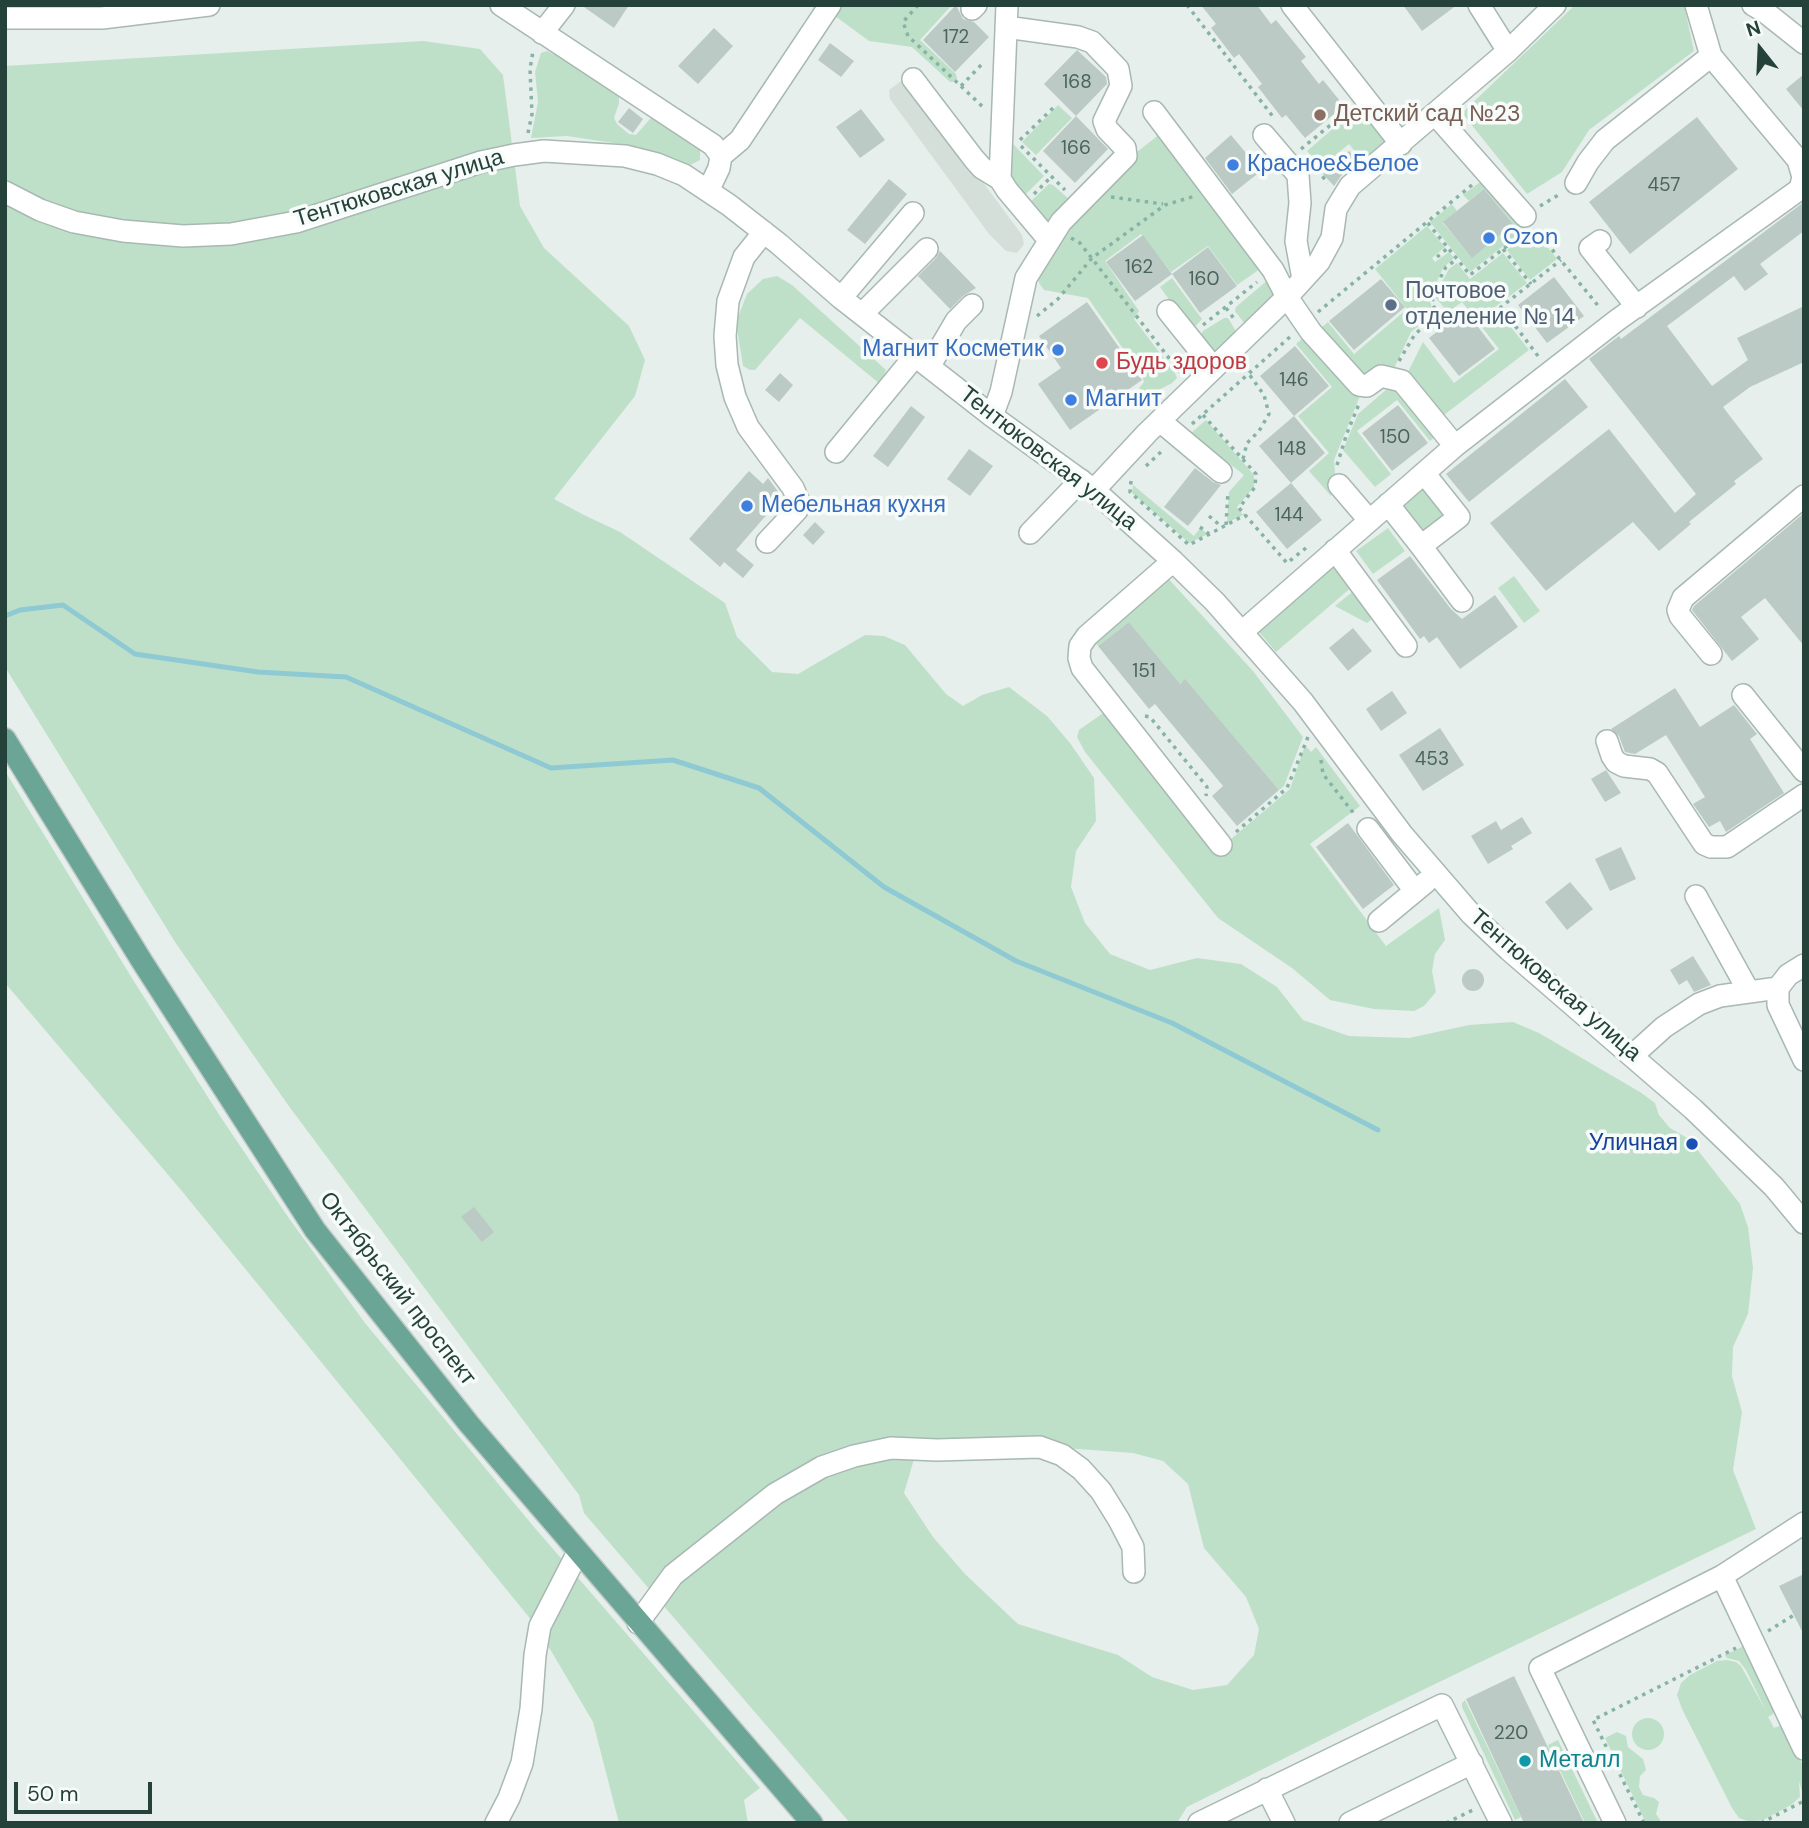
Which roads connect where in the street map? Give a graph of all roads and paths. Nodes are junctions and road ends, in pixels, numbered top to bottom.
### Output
1 (209, 5) edge
2 (501, 5) edge
3 (564, 5) edge
4 (830, 5) edge
5 (918, 5) edge
6 (1007, 5) edge
7 (1187, 5) edge
8 (1292, 5) edge
9 (1479, 5) edge
10 (1555, 5) edge
11 (1696, 5) edge
12 (1753, 5) edge
13 (7, 18) dead end
14 (1006, 27) junction
15 (542, 33) junction
16 (1804, 43) edge
17 (1508, 51) junction
18 (1711, 56) junction
19 (913, 79) dead end
20 (1364, 98) junction
21 (1054, 107) dead end
22 (1154, 112) dead end
23 (1435, 114) junction
24 (1001, 125) junction
25 (1270, 127) joint
26 (1401, 144) junction
27 (1300, 150) dead end
28 (514, 155) junction
29 (721, 156) junction
30 (1317, 170) dead end
31 (1488, 173) junction
32 (1000, 179) junction
33 (1576, 183) joint
34 (5, 191) edge
35 (708, 191) junction
36 (1213, 191) junction
37 (1085, 199) junction
38 (1342, 199) junction
39 (1165, 205) junction
40 (913, 213) dead end
41 (1529, 220) junction
42 (1427, 222) junction
43 (764, 232) junction
44 (1052, 236) junction
45 (1600, 241) dead end
46 (1448, 248) junction
47 (927, 249) dead end
48 (1503, 249) junction
49 (1437, 257) dead end
50 (1092, 258) junction
51 (1457, 259) junction
52 (1561, 260) junction
53 (1273, 270) junction
54 (1303, 279) junction
55 (1531, 284) junction
56 (841, 298) junction
57 (1287, 298) junction
58 (972, 305) dead end
59 (1637, 307) junction
60 (1168, 311) dead end
61 (862, 314) junction
62 (1305, 323) junction
63 (1613, 324) junction
64 (1013, 334) junction
65 (1189, 337) junction
66 (922, 362) junction
67 (1213, 367) junction
68 (1249, 373) junction
69 (1545, 376) junction
70 (1392, 378) junction
71 (1367, 386) junction
72 (1192, 388) junction
73 (1203, 414) junction
74 (992, 416) junction
75 (1160, 421) junction
76 (1178, 436) junction
77 (1455, 446) junction
78 (836, 452) dead end
79 (1243, 459) junction
80 (1140, 471) dead end
81 (1424, 473) junction
82 (1131, 479) dead end
83 (1225, 482) joint
84 (1088, 485) junction
85 (1339, 485) joint
86 (1804, 496) edge
87 (1388, 504) junction
88 (1245, 515) junction
89 (1209, 516) dead end
90 (1369, 520) junction
91 (1224, 526) junction
92 (1200, 527) dead end
93 (1030, 533) dead end
94 (1209, 534) junction
95 (767, 542) dead end
96 (1421, 546) junction
97 (1330, 554) junction
98 (1173, 561) junction
99 (1462, 601) dead end
100 (1242, 632) junction
101 (1406, 646) dead end
102 (1711, 654) dead end
103 (1743, 695) dead end
104 (1309, 734) dead end
105 (5, 739) edge
106 (1607, 741) dead end
107 (1321, 760) dead end
108 (1804, 771) edge
109 (1804, 795) edge
110 (1368, 829) joint
111 (1221, 845) joint
112 (1436, 874) junction
113 (1415, 891) junction
114 (1696, 896) dead end
115 (1379, 921) dead end
116 (1804, 965) edge
117 (1778, 988) junction
118 (1749, 992) junction
119 (1633, 1055) junction
120 (1804, 1060) edge
121 (1804, 1223) edge
122 (1804, 1523) edge
123 (578, 1552) junction
124 (1134, 1572) dead end
125 (1722, 1576) junction
126 (638, 1623) junction
127 (1744, 1643) dead end
128 (1804, 1749) edge
129 (1472, 1763) junction
130 (1266, 1789) junction
131 (1804, 1801) edge
132 (1479, 1807) dead end
133 (496, 1823) edge
134 (812, 1823) edge
135 (1199, 1823) edge
136 (1284, 1823) edge
137 (1350, 1823) edge
138 (1446, 1823) edge
139 (1501, 1823) edge
140 (1615, 1823) edge
141 (1644, 1823) edge
142 (1761, 1823) edge

1 - 13 street
2 - 15 street
3 - 15 street
4 - 29 street
5 - 24 path
6 - 14 street
7 - 25 path
8 - 20 street
9 - 17 street
10 - 17 street
11 - 18 street
12 - 16 street
14 - 24 street
14 - 37 street
15 - 28 path
15 - 29 street
17 - 23 street
18 - 33 street
18 - 59 street
19 - 32 street
20 - 26 street
20 - 27 path
21 - 37 path
22 - 36 street
23 - 26 street
23 - 31 street
24 - 32 street
25 - 54 street
26 - 38 street
28 - 34 street, Тентюковская улица
28 - 35 street, Тентюковская улица
29 - 35 street
30 - 38 path
31 - 41 street
31 - 42 path
32 - 44 street
33 - 41 path
35 - 43 street, Тентюковская улица
36 - 39 path
36 - 53 street
37 - 39 path
37 - 44 street
38 - 54 street
39 - 50 path
40 - 56 street
41 - 48 path
41 - 52 path
42 - 46 path
42 - 62 path
43 - 56 street, Тентюковская улица
43 - 95 street
44 - 50 path
44 - 64 street
45 - 59 street
46 - 49 path
46 - 51 path
47 - 61 street
48 - 51 path
48 - 55 path
50 - 64 path
50 - 72 path
51 - 70 path
52 - 55 path
52 - 63 path
53 - 57 street
53 - 65 path
54 - 57 street
55 - 69 path
56 - 61 street, Тентюковская улица
57 - 62 street
57 - 67 street
58 - 66 street
59 - 63 street
60 - 65 street
61 - 66 street, Тентюковская улица
62 - 68 path
62 - 71 street
63 - 69 street
64 - 74 street
65 - 67 street
66 - 74 street, Тентюковская улица
66 - 78 street
67 - 72 street
68 - 73 path
68 - 79 path
69 - 77 street
70 - 71 street
70 - 77 street
71 - 85 path
72 - 75 street
73 - 76 path
73 - 79 path
74 - 84 street, Тентюковская улица
75 - 76 street
75 - 84 street
76 - 80 path
76 - 83 street
77 - 81 street
79 - 88 path
81 - 87 street
81 - 96 street
82 - 94 path
83 - 91 path
84 - 93 street
84 - 98 street, Тентюковская улица
85 - 90 street
86 - 102 street
87 - 90 street
87 - 96 street
88 - 91 path
88 - 97 path
89 - 91 path
90 - 97 street
91 - 94 path
92 - 94 path
96 - 99 street
97 - 100 street
97 - 101 street
98 - 100 street, Тентюковская улица
98 - 111 street
100 - 112 street, Тентюковская улица
103 - 108 street
104 - 111 path
105 - 123 main road, Октябрьский проспект
106 - 109 street
107 - 110 path
110 - 113 street
112 - 113 street
112 - 119 street, Тентюковская улица
113 - 115 street
114 - 118 street
116 - 117 street
117 - 118 street
117 - 120 street
118 - 119 street
119 - 121 street, Тентюковская улица
122 - 125 street
123 - 126 main road, Октябрьский проспект
123 - 133 street
124 - 126 street
125 - 128 street
125 - 140 street
126 - 134 main road, Октябрьский проспект
127 - 141 path
129 - 130 street
129 - 137 street
129 - 139 street
130 - 135 street
130 - 136 street
131 - 142 path
132 - 138 path

